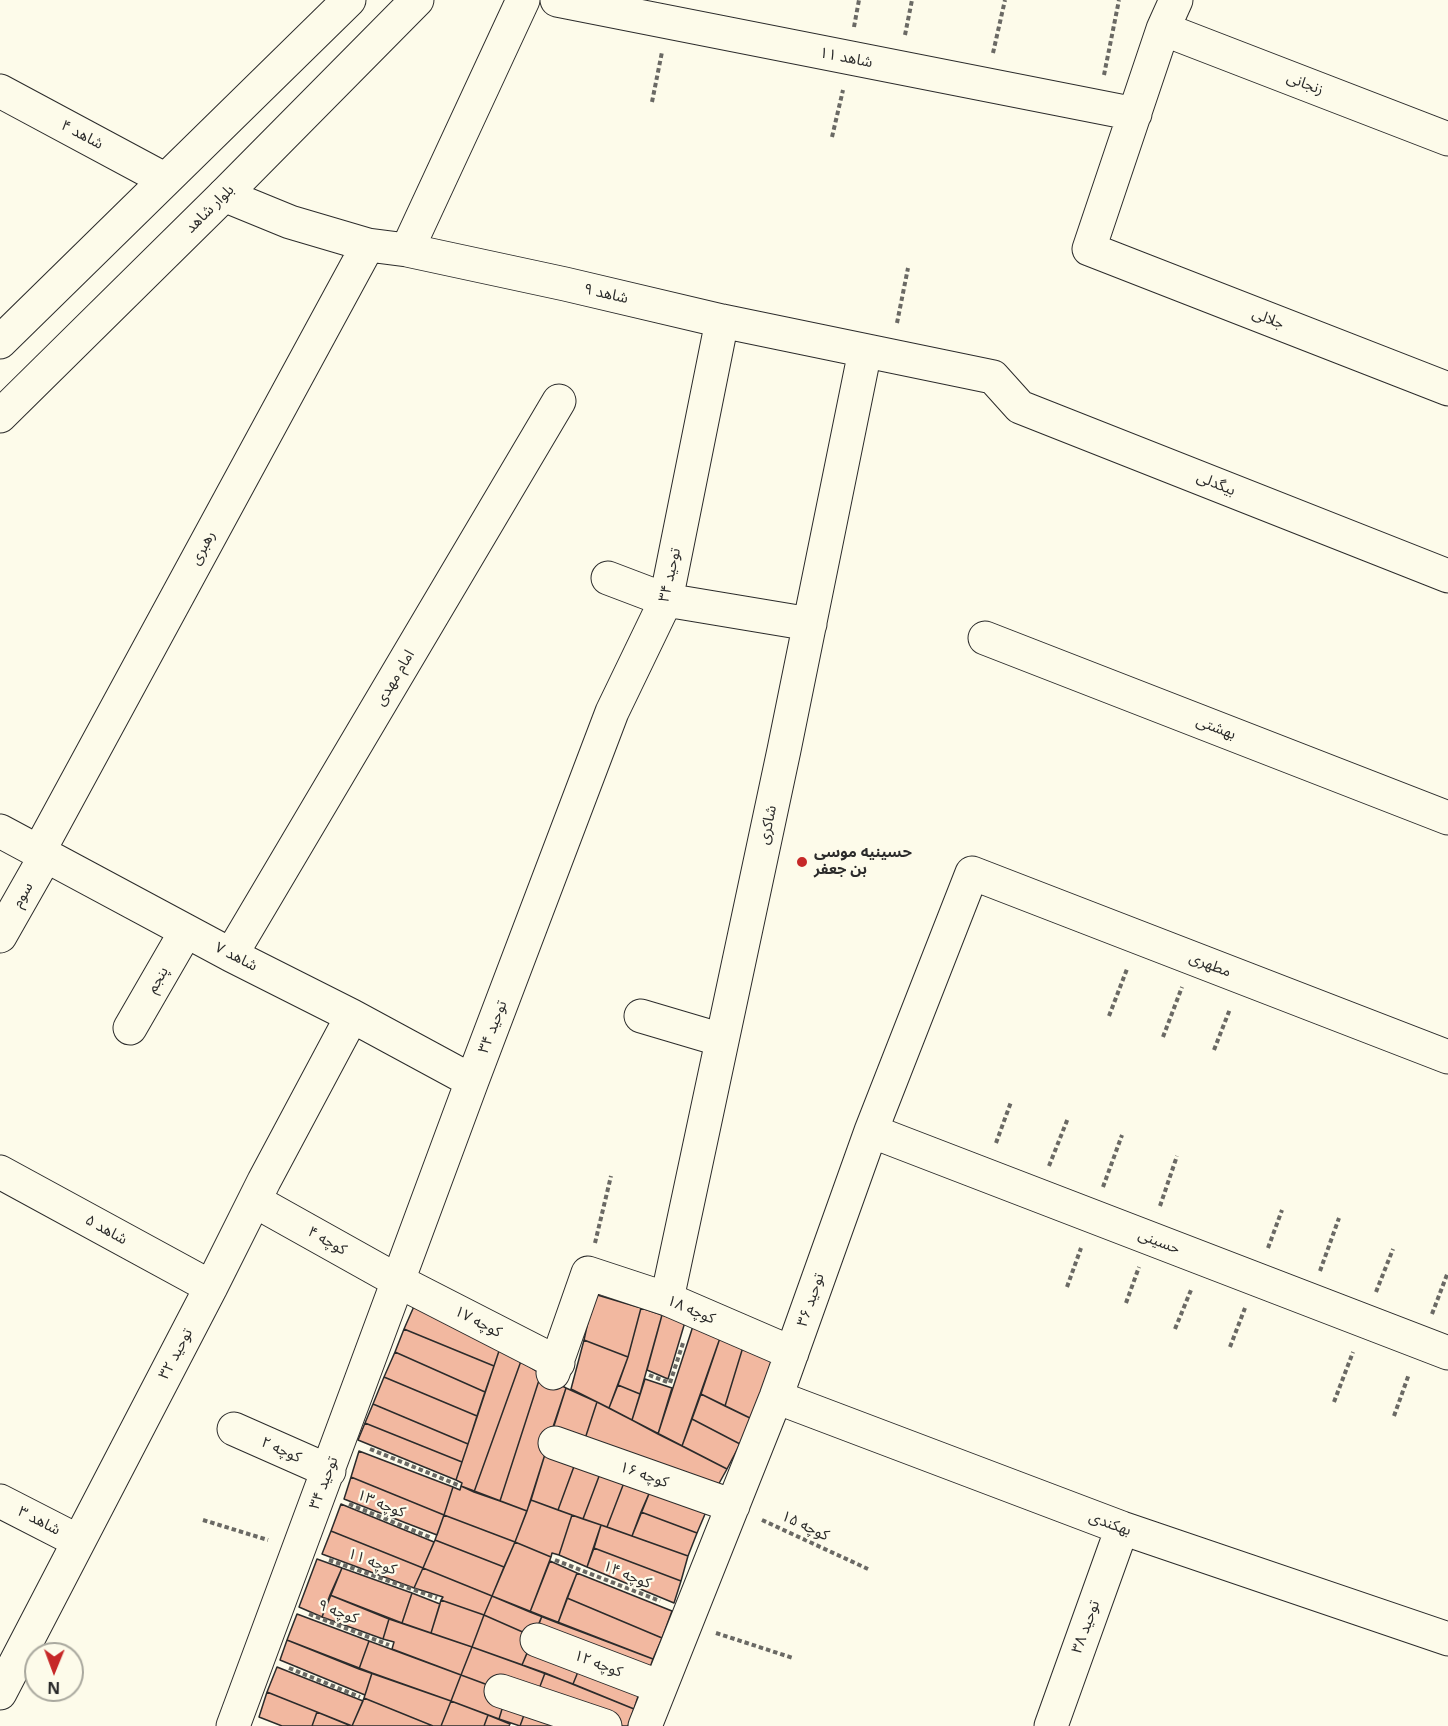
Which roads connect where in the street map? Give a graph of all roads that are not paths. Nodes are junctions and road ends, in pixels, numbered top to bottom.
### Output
1 (417, 0) edge
2 (523, 0) edge
3 (557, 0) edge
4 (337, 3) edge
5 (1169, 14) edge
6 (0, 91) edge
7 (1135, 114) junction
8 (1448, 139) edge
9 (164, 179) junction
10 (224, 195) junction
11 (368, 245) junction
12 (407, 250) junction
13 (722, 321) junction
14 (0, 342) edge
15 (878, 354) junction
16 (993, 378) joint
17 (1448, 389) edge
18 (559, 401) dead end
19 (0, 416) edge
20 (1448, 576) edge
21 (608, 578) dead end
22 (666, 600) junction
23 (810, 624) junction
24 (985, 638) dead end
25 (1448, 818) edge
26 (0, 831) edge
27 (43, 853) junction
28 (972, 873) joint
29 (186, 931) junction
30 (0, 936) edge
31 (231, 955) junction
32 (352, 1016) junction
33 (641, 1016) dead end
34 (130, 1028) dead end
35 (722, 1040) junction
36 (1448, 1057) edge
37 (472, 1082) junction
38 (871, 1131) junction
39 (0, 1172) edge
40 (255, 1201) junction
41 (399, 1281) junction
42 (211, 1287) junction
43 (681, 1305) junction
44 (792, 1353) junction
45 (1448, 1353) edge
46 (555, 1368) joint
47 (776, 1397) junction
48 (234, 1429) dead end
49 (555, 1443) dead end
50 (324, 1482) junction
51 (0, 1501) edge
52 (733, 1506) junction
53 (1122, 1528) junction
54 (78, 1541) junction
55 (1448, 1639) edge
56 (537, 1640) dead end
57 (660, 1688) junction
58 (501, 1691) dead end
59 (0, 1693) edge
60 (233, 1726) edge
61 (604, 1726) edge
62 (645, 1726) edge
63 (1051, 1726) edge

1 - 10 street, بلوار شاهد
2 - 12 street
3 - 7 street, شاهد ۱۱
4 - 9 street
5 - 7 street
5 - 8 street, زنجانی
6 - 9 street, شاهد ۴
7 - 17 street, جلالی
9 - 14 street
10 - 11 street, شاهد ۹
10 - 19 street, بلوار شاهد
11 - 12 street, شاهد ۹
11 - 27 street, رهبری
12 - 13 street, شاهد ۹
13 - 15 street, شاهد ۹
13 - 22 street, توحید ۳۴
15 - 16 street, شاهد ۹
15 - 23 street, شاکری
16 - 20 street, بیگدلی
18 - 31 street, امام مهدی
21 - 22 street
22 - 23 street
22 - 37 street, توحید ۳۴
23 - 35 street, شاکری
24 - 25 street, بهشتی
26 - 27 street, شاهد ۷
27 - 29 street, شاهد ۷
27 - 30 street, سوم
28 - 36 street, مطهری
28 - 38 street, توحید ۳۶
29 - 31 street, شاهد ۷
29 - 34 street, پنجم
31 - 32 street, شاهد ۷
32 - 37 street, شاهد ۷
32 - 40 street, توحید ۳۲
33 - 35 street
35 - 43 street, شاکری
37 - 41 street, توحید ۳۴
38 - 44 street, توحید ۳۶
38 - 45 street, حسینی
39 - 42 street, شاهد ۵
40 - 41 street, کوچه ۴
40 - 42 street, توحید ۳۲
41 - 46 street, کوچه ۱۷
41 - 50 street, توحید ۳۴
42 - 54 street, توحید ۳۲
43 - 44 street, کوچه ۱۸
43 - 46 street, کوچه ۱۸
44 - 47 street, توحید ۳۶
47 - 52 street, توحید ۳۶
47 - 53 street, بهکندی
48 - 50 street, کوچه ۲
49 - 52 street, کوچه ۱۶
50 - 60 street, توحید ۳۴
51 - 54 street, شاهد ۳
52 - 57 street, توحید ۳۶
53 - 55 street, بهکندی
53 - 63 street, توحید ۳۸
54 - 59 street, توحید ۳۲
56 - 57 street, کوچه ۱۲
57 - 62 street, توحید ۳۶
58 - 61 street

